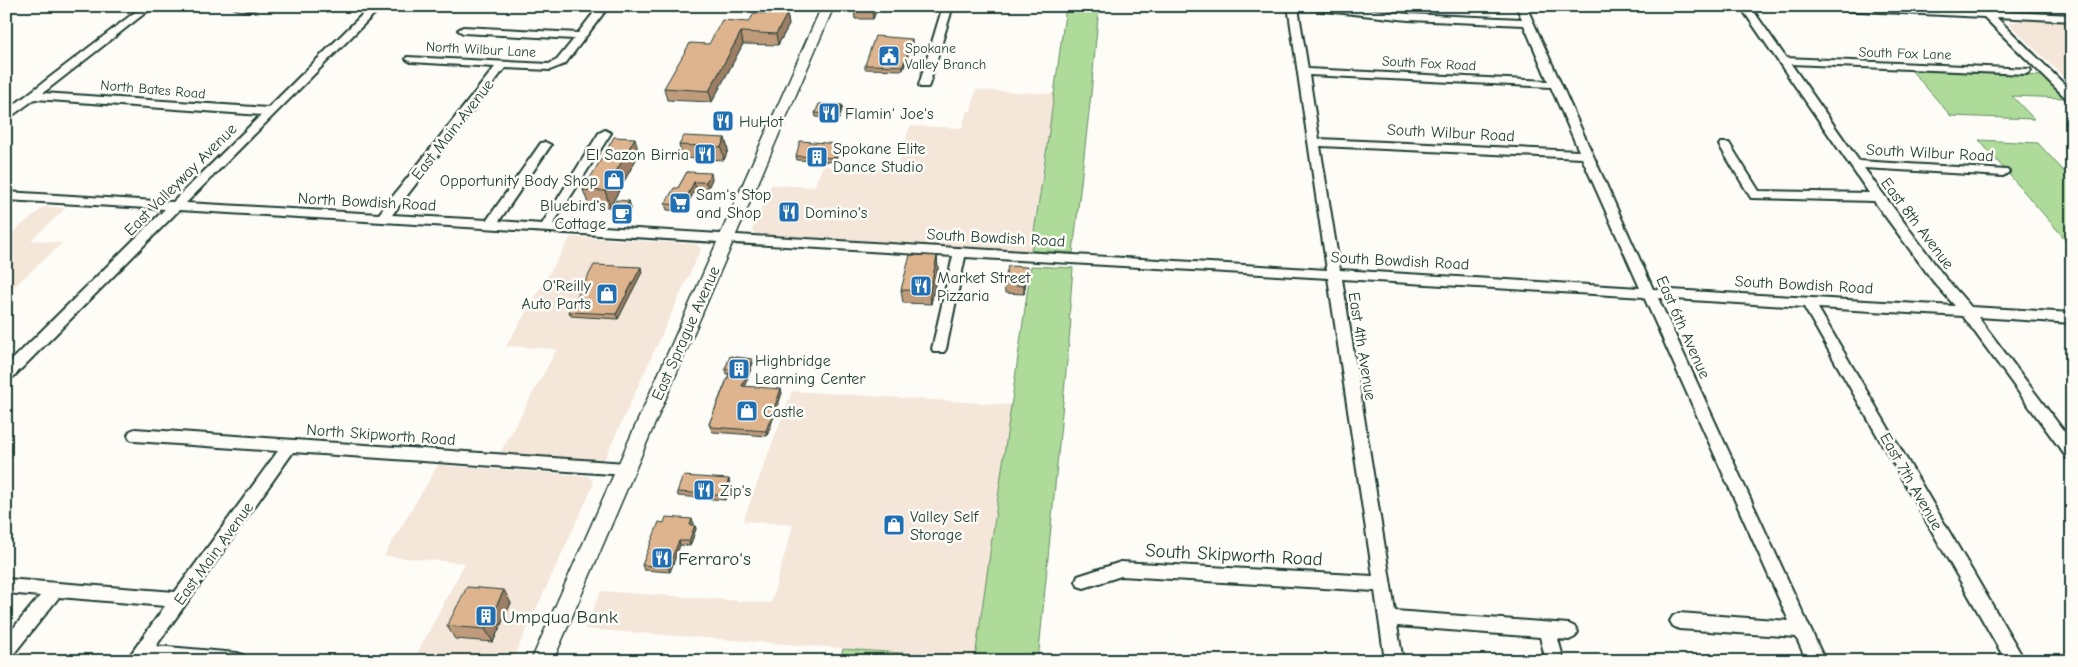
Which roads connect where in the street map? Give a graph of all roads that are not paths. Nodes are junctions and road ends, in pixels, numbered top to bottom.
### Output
1 (149, 6) edge
2 (237, 6) edge
3 (377, 6) edge
4 (604, 6) edge
5 (828, 6) edge
6 (948, 6) edge
7 (1293, 6) edge
8 (1300, 6) edge
9 (1521, 6) edge
10 (1745, 6) edge
11 (1819, 6) edge
12 (1979, 6) edge
13 (253, 7) edge
14 (1869, 7) edge
15 (1987, 14) junction
16 (2072, 18) edge
17 (1528, 22) junction
18 (463, 30) dead end
19 (582, 36) junction
20 (411, 59) dead end
21 (1782, 61) junction
22 (502, 65) junction
23 (2026, 71) dead end
24 (1302, 72) junction
25 (1554, 84) junction
26 (924, 85) dead end
27 (33, 96) junction
28 (2072, 98) edge
29 (271, 112) junction
30 (6, 117) edge
31 (605, 133) dead end
32 (1314, 142) junction
33 (545, 145) dead end
34 (1725, 145) dead end
35 (1586, 156) junction
36 (1855, 164) junction
37 (2003, 172) dead end
38 (6, 196) edge
39 (1878, 197) junction
40 (176, 206) junction
41 (383, 218) junction
42 (490, 224) junction
43 (546, 228) junction
44 (726, 239) junction
45 (960, 252) junction
46 (1334, 274) junction
47 (1649, 292) junction
48 (1808, 302) junction
49 (1967, 312) junction
50 (2072, 318) edge
51 (939, 349) dead end
52 (6, 375) edge
53 (134, 435) dead end
54 (290, 445) junction
55 (2072, 454) edge
56 (626, 469) junction
57 (1084, 581) dead end
58 (1383, 584) junction
59 (6, 586) edge
60 (54, 591) junction
61 (178, 600) junction
62 (1388, 618) junction
63 (1679, 622) dead end
64 (1802, 630) junction
65 (1547, 631) junction
66 (1569, 632) dead end
67 (6, 650) edge
68 (138, 657) edge
69 (237, 661) edge
70 (542, 661) edge
71 (1394, 661) edge
72 (1555, 661) edge
73 (1816, 661) edge
74 (2016, 661) edge

1 - 27 street
2 - 13 street
3 - 29 street, East Valleyway Avenue
4 - 19 street
5 - 44 main road, East Sprague Avenue
6 - 26 street
7 - 24 street, East 4th Avenue
8 - 17 street
9 - 17 street, East 6th Avenue
10 - 21 street, East 8th Avenue
11 - 14 street
12 - 15 street
14 - 15 street
15 - 16 street
15 - 28 street
17 - 25 street, East 6th Avenue
18 - 19 street
19 - 22 street, North Wilbur Lane
20 - 22 street, North Wilbur Lane
21 - 23 street, South Fox Lane
21 - 36 street, East 8th Avenue
22 - 41 street, East Main Avenue
24 - 25 street, South Fox Road
24 - 32 street, East 4th Avenue
25 - 35 street, East 6th Avenue
27 - 29 street, North Bates Road
27 - 30 street
29 - 40 street, East Valleyway Avenue
31 - 43 street
32 - 35 street, South Wilbur Road
32 - 46 street, East 4th Avenue
33 - 42 street
34 - 39 street
35 - 47 street, East 6th Avenue
36 - 37 street, South Wilbur Road
36 - 39 street, East 8th Avenue
38 - 40 street, North Bowdish Road
39 - 49 street, East 8th Avenue
40 - 41 street, North Bowdish Road
40 - 52 street, East Valleyway Avenue
41 - 42 street, North Bowdish Road
42 - 43 street, North Bowdish Road
43 - 44 street, North Bowdish Road
44 - 45 street, South Bowdish Road
44 - 56 main road, East Sprague Avenue
45 - 46 street, South Bowdish Road
45 - 51 street
46 - 47 street, South Bowdish Road
46 - 58 street, East 4th Avenue
47 - 48 street, South Bowdish Road
47 - 64 street, East 6th Avenue
48 - 49 street, South Bowdish Road
48 - 74 street, East 7th Avenue
49 - 50 street, South Bowdish Road
49 - 55 street, East 8th Avenue
53 - 54 street, North Skipworth Road
54 - 56 street, North Skipworth Road
54 - 61 street, East Main Avenue
56 - 70 main road, East Sprague Avenue
57 - 58 street, South Skipworth Road
58 - 62 street, East 4th Avenue
59 - 60 street
60 - 61 street
60 - 67 street
61 - 68 street, East Main Avenue
62 - 65 street
62 - 71 street, East 4th Avenue
63 - 64 street
64 - 73 street, East 6th Avenue
65 - 66 street
65 - 72 street
68 - 69 street

